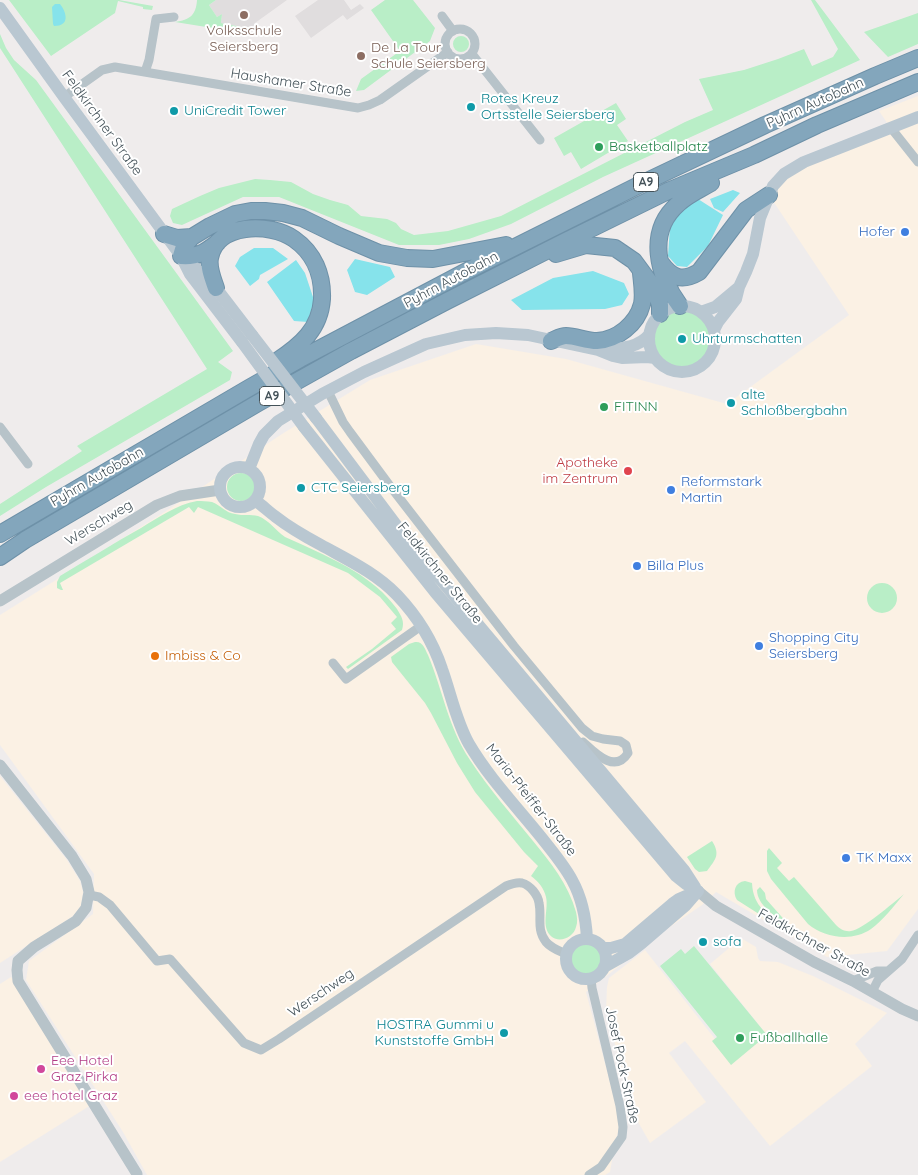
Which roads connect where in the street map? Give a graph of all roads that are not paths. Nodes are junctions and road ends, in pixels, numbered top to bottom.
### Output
1 (0, 8) edge
2 (174, 16) dead end
3 (442, 16) dead end
4 (453, 31) junction
5 (448, 52) junction
6 (472, 54) junction
7 (918, 58) edge
8 (145, 72) junction
9 (918, 82) edge
10 (64, 97) junction
11 (918, 117) edge
12 (891, 128) junction
13 (540, 140) dead end
14 (754, 155) junction
15 (918, 162) edge
16 (769, 195) junction
17 (164, 234) junction
18 (192, 237) junction
19 (528, 240) junction
20 (217, 243) junction
21 (180, 256) junction
22 (659, 261) junction
23 (524, 262) junction
24 (640, 270) junction
25 (739, 287) junction
26 (216, 288) junction
27 (680, 306) junction
28 (701, 312) junction
29 (660, 314) junction
30 (714, 330) junction
31 (649, 335) junction
32 (247, 339) junction
33 (551, 341) junction
34 (598, 350) junction
35 (655, 358) junction
36 (249, 388) junction
37 (328, 391) junction
38 (0, 426) edge
39 (28, 464) dead end
40 (249, 469) junction
41 (220, 490) junction
42 (256, 501) junction
43 (0, 534) edge
44 (0, 557) edge
45 (0, 601) edge
46 (421, 626) junction
47 (333, 663) dead end
48 (562, 723) junction
49 (0, 765) edge
50 (698, 891) junction
51 (89, 895) junction
52 (918, 935) edge
53 (587, 939) junction
54 (603, 948) junction
55 (566, 954) junction
56 (604, 967) junction
57 (888, 971) junction
58 (591, 978) junction
59 (853, 981) junction
60 (872, 992) junction
61 (918, 1016) edge
62 (137, 1174) edge
63 (589, 1175) edge

1 - 10 main road, Feldkirchner Straße
2 - 8 street
3 - 4 street
4 - 5 street
4 - 6 street
5 - 6 street
5 - 8 street, Haushamer Straße
6 - 13 street
7 - 19 highway, Pyhrn Autobahn / A9
8 - 10 street, Haushamer Straße
9 - 14 highway, Pyhrn Autobahn / A9
10 - 17 main road, Feldkirchner Straße
11 - 12 main road
12 - 15 street
12 - 16 main road
14 - 22 highway
14 - 23 highway, Pyhrn Autobahn / A9
16 - 22 highway
16 - 25 main road
17 - 18 highway
17 - 21 main road, Feldkirchner Straße
18 - 19 highway
18 - 21 highway
19 - 36 highway, Pyhrn Autobahn / A9
20 - 21 highway
20 - 26 highway
20 - 36 highway
21 - 26 main road, Feldkirchner Straße
21 - 32 main road, Feldkirchner Straße
22 - 27 highway
23 - 24 highway
23 - 44 highway, Pyhrn Autobahn / A9
24 - 29 highway
24 - 33 highway
25 - 28 main road
25 - 30 main road
26 - 32 main road, Feldkirchner Straße
27 - 28 main road
27 - 29 main road
28 - 30 main road
29 - 31 main road
30 - 35 main road
31 - 34 main road
31 - 35 main road
32 - 48 main road, Feldkirchner Straße, bridge
32 - 50 main road, Feldkirchner Straße, bridge
33 - 34 main road
33 - 37 main road
34 - 35 main road
36 - 43 highway, Pyhrn Autobahn / A9
37 - 40 main road
37 - 48 street
38 - 39 street
40 - 41 main road
40 - 42 main road
41 - 42 main road
41 - 45 street, Werschweg
42 - 46 main road, Maria-Pfeiffer-Straße
46 - 47 street
46 - 53 main road, Maria-Pfeiffer-Straße
48 - 50 main road, Feldkirchner Straße
49 - 51 street
50 - 54 main road
50 - 56 main road
50 - 59 street, Feldkirchner Straße
51 - 55 street, Werschweg
51 - 62 street
52 - 57 street
53 - 54 main road
53 - 55 main road
54 - 56 main road
55 - 58 main road
56 - 58 main road
57 - 59 street
57 - 60 street
58 - 63 street, Josef Pock-Straße
59 - 60 street, Feldkirchner Straße
60 - 61 street, Feldkirchner Straße

